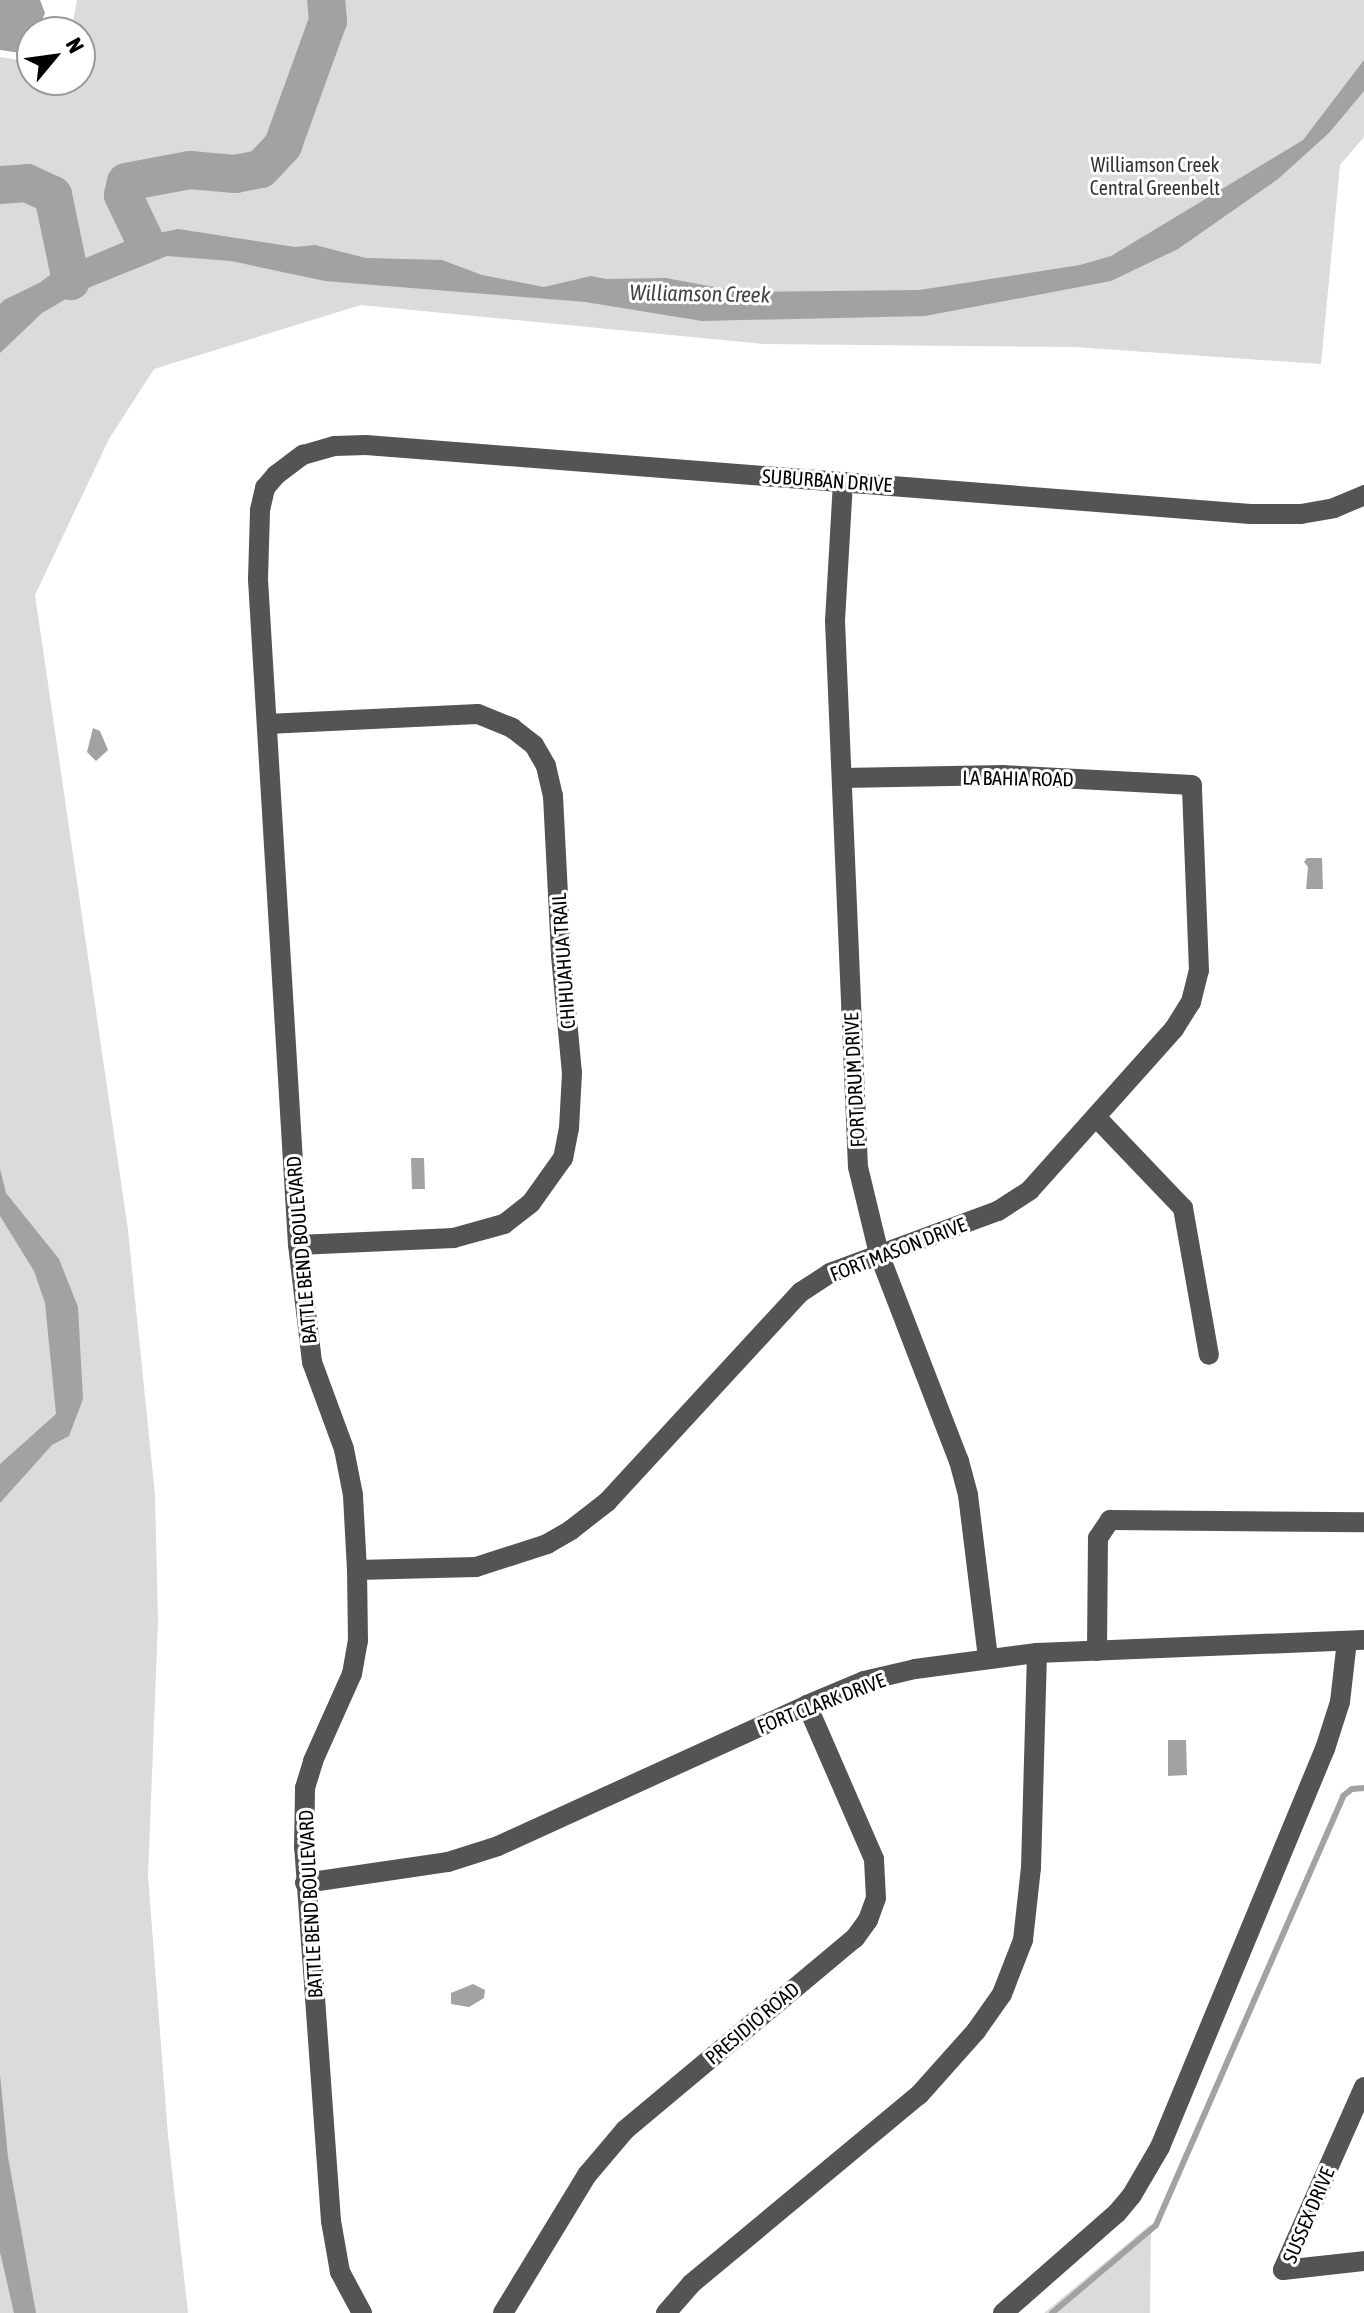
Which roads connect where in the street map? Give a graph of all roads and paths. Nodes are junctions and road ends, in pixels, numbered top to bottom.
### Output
1 (291, 462) joint
2 (843, 482) junction
3 (1364, 495) edge
4 (267, 724) junction
5 (843, 778) junction
6 (1192, 785) joint
7 (1096, 1117) junction
8 (298, 1245) junction
9 (879, 1254) junction
10 (1209, 1355) dead end
11 (1364, 1522) edge
12 (357, 1570) junction
13 (1356, 1641) edge
14 (1097, 1651) junction
15 (1037, 1653) junction
16 (988, 1658) junction
17 (807, 1705) junction
18 (305, 1883) junction
19 (1364, 2087) edge
20 (1364, 2261) edge
21 (362, 2313) edge
22 (503, 2313) edge
23 (666, 2313) edge
24 (1003, 2313) edge

1 - 2 street, SUBURBAN DRIVE
1 - 4 street, BATTLE BEND BOULEVARD
2 - 3 street, SUBURBAN DRIVE
2 - 5 street, FORT DRUM DRIVE
4 - 8 street, BATTLE BEND BOULEVARD
4 - 8 street, CHIHUAHUA TRAIL
5 - 6 street, LA BAHIA ROAD
5 - 9 street, FORT DRUM DRIVE
6 - 7 street, FORT MASON DRIVE
7 - 9 street, FORT MASON DRIVE
7 - 10 street
8 - 12 street, BATTLE BEND BOULEVARD
9 - 12 street, FORT MASON DRIVE
9 - 16 street, FORT DRUM DRIVE
11 - 14 street
12 - 18 street, BATTLE BEND BOULEVARD
13 - 14 street, FORT CLARK DRIVE
13 - 24 street
14 - 15 street, FORT CLARK DRIVE
15 - 16 street, FORT CLARK DRIVE
15 - 23 street
16 - 17 street, FORT CLARK DRIVE
17 - 18 street, FORT CLARK DRIVE
17 - 22 street, PRESIDIO ROAD
18 - 21 street, BATTLE BEND BOULEVARD
19 - 20 street, SUSSEX DRIVE

